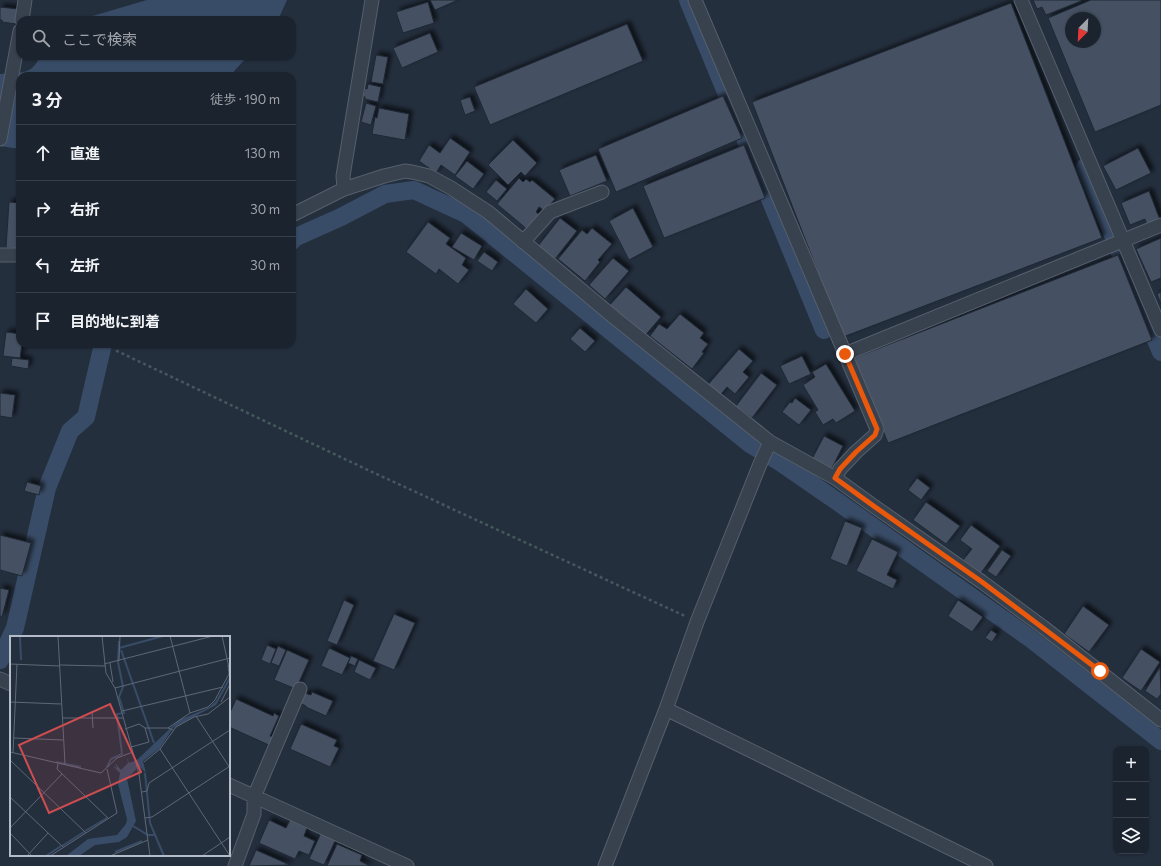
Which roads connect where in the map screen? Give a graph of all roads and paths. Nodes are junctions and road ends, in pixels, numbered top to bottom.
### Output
1 (25, 0) edge
2 (372, 0) edge
3 (695, 0) edge
4 (1022, 0) edge
5 (23, 16) edge
6 (16, 55) edge
7 (0, 138) edge
8 (344, 189) junction
9 (602, 192) dead end
10 (296, 213) edge
11 (1161, 225) edge
12 (1124, 240) junction
13 (523, 242) junction
14 (0, 255) edge
15 (16, 256) edge
16 (1161, 330) edge
17 (117, 348) edge
18 (845, 354) junction
19 (769, 444) junction
20 (835, 478) junction
21 (697, 622) junction
22 (300, 689) dead end
23 (666, 709) junction
24 (1161, 720) edge
25 (230, 785) edge
26 (254, 797) junction
27 (235, 866) edge
28 (407, 866) edge
29 (604, 866) edge
30 (986, 866) edge

1 - 5 street
2 - 8 street
3 - 18 street
4 - 12 street
6 - 7 street
8 - 10 street
8 - 13 street
9 - 13 street
11 - 12 street
12 - 16 street
12 - 18 street
13 - 19 street
14 - 15 street
17 - 21 path
18 - 20 street
19 - 20 street
19 - 21 street
20 - 24 street
21 - 23 street
22 - 26 street
23 - 29 street
23 - 30 street
25 - 26 street
26 - 27 street
26 - 28 street

